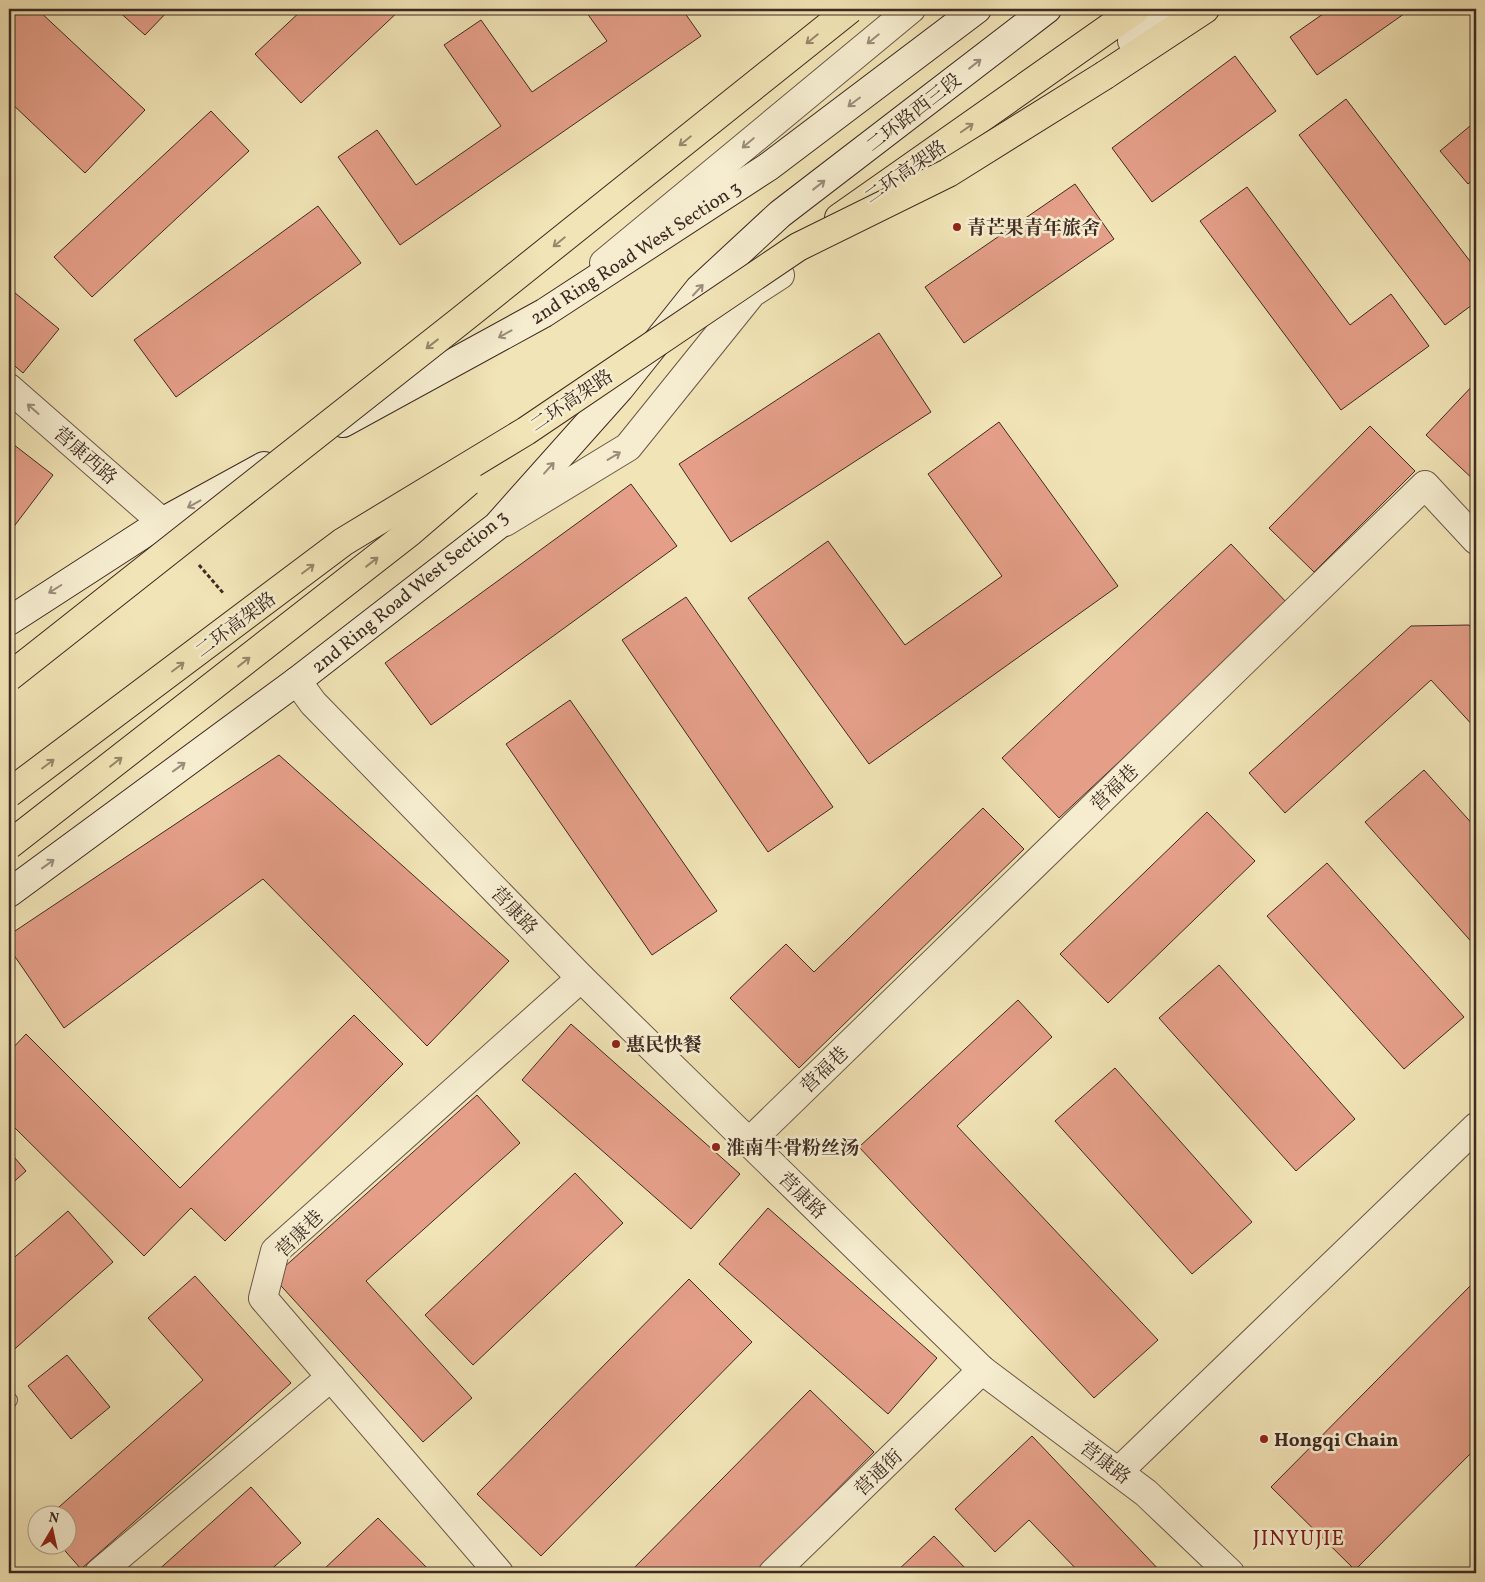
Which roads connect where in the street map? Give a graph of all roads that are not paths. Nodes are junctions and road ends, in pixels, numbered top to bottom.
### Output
1 (850, 9) edge
2 (911, 9) edge
3 (977, 9) edge
4 (1047, 9) edge
5 (1136, 9) edge
6 (1180, 9) edge
7 (1205, 9) edge
8 (780, 214) joint
9 (798, 247) junction
10 (544, 313) junction
11 (9, 388) edge
12 (526, 431) junction
13 (162, 522) junction
14 (497, 526) junction
15 (1476, 540) edge
16 (9, 620) edge
17 (9, 677) edge
18 (297, 681) junction
19 (9, 793) edge
20 (9, 846) edge
21 (9, 892) edge
22 (581, 978) junction
23 (1476, 1127) edge
24 (749, 1142) junction
25 (982, 1370) junction
26 (331, 1377) junction
27 (1118, 1472) junction
28 (100, 1573) edge
29 (500, 1573) edge
30 (773, 1573) edge
31 (1230, 1573) edge

1 -> 17 highway, bridge
2 -> 10 street
3 -> 10 street, 2nd Ring Road West Section 3
8 -> 4 street, 二环路西三段
9 -> 5 highway, 二环高架路, bridge
14 -> 6 street
7 - 9 highway, bridge
14 -> 8 street, 2nd Ring Road West Section 3
9 - 12 highway, 二环高架路, bridge
10 -> 13 street, 2nd Ring Road West Section 3
13 -> 11 street, 营康西路
19 -> 12 highway, 二环高架路, bridge
20 -> 12 highway, bridge
13 -> 16 street, 2nd Ring Road West Section 3
14 - 18 street, 2nd Ring Road West Section 3
15 - 24 street, 营福巷
21 -> 18 street, 2nd Ring Road West Section 3
18 - 22 street, 营康路
22 - 24 street, 营康路
22 - 26 street, 营康巷
23 - 27 street
24 - 25 street, 营康路
25 - 27 street, 营康路
25 - 30 street, 营通街
26 - 28 street
26 - 29 street, 营康巷
27 - 31 street, 营康路

